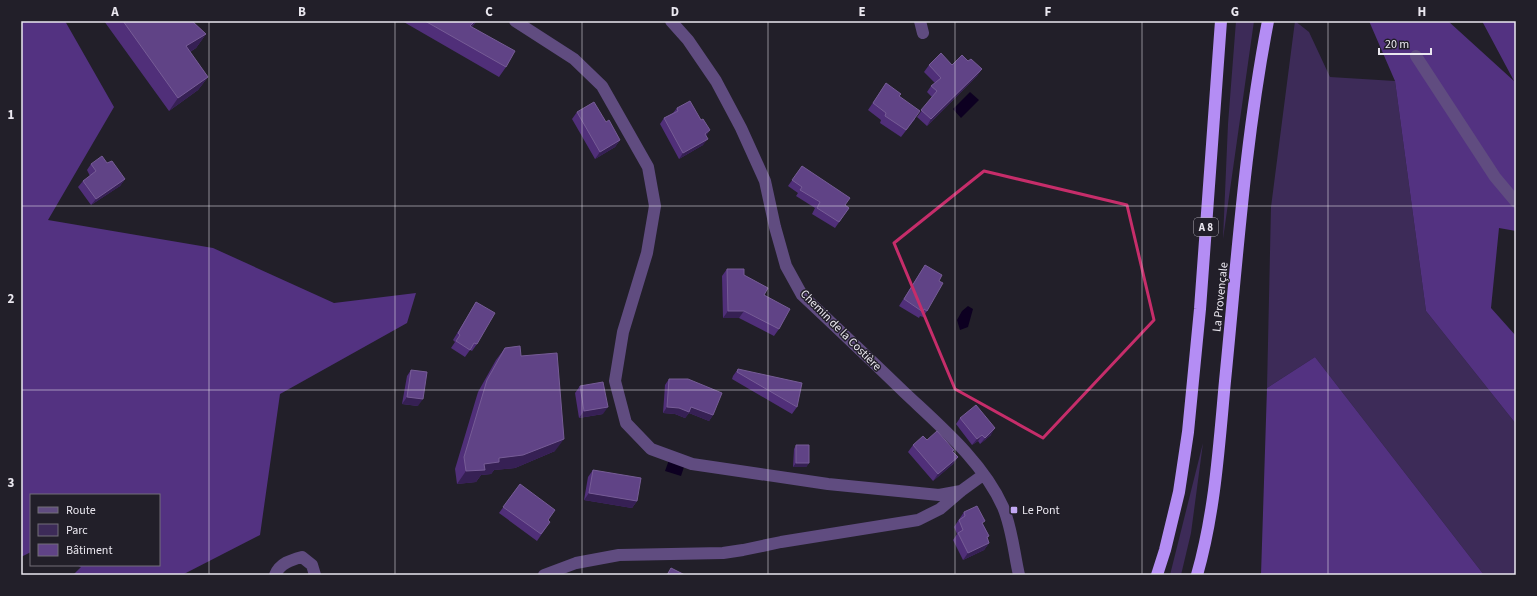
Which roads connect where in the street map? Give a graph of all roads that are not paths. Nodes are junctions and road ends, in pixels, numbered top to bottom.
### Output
1 (515, 21) edge
2 (671, 21) edge
3 (1221, 21) edge
4 (1268, 21) edge
5 (1416, 56) dead end
6 (1516, 202) edge
7 (983, 475) junction
8 (961, 491) junction
9 (275, 575) edge
10 (315, 575) edge
11 (544, 575) edge
12 (1019, 575) edge
13 (1157, 575) edge
14 (1197, 575) edge

1 - 8 street
2 - 7 street, Chemin de la Costière
3 - 13 highway, La Provençale / A 8
4 - 14 highway, La Provençale
5 - 6 street
7 - 8 street
7 - 12 street, Chemin de la Costière
8 - 11 street
9 - 10 street

